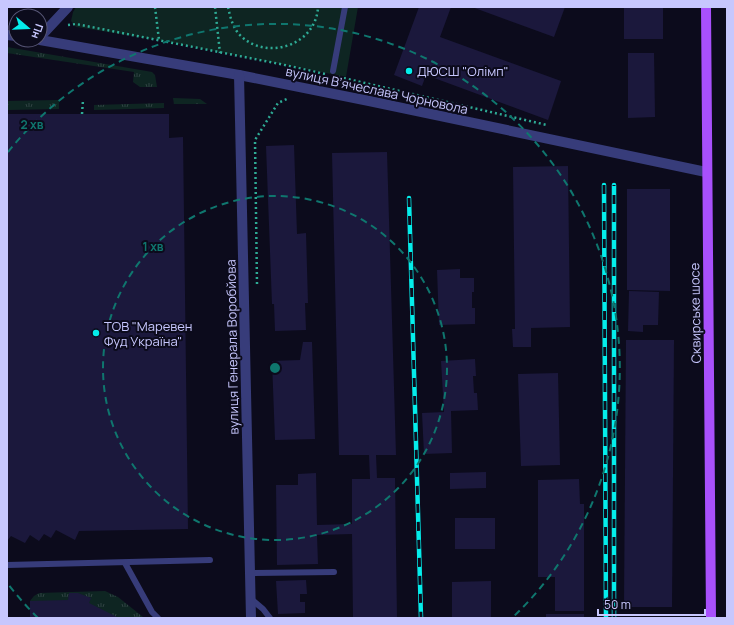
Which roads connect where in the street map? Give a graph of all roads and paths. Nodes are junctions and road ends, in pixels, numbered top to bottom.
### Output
1 (68, 7) edge
2 (155, 7) edge
3 (215, 7) edge
4 (220, 7) edge
5 (228, 7) edge
6 (318, 7) edge
7 (345, 7) edge
8 (706, 7) edge
9 (51, 26) junction
10 (48, 30) edge
11 (48, 40) edge
12 (159, 40) junction
13 (220, 53) junction
14 (333, 71) dead end
15 (239, 75) junction
16 (296, 97) dead end
17 (82, 100) dead end
18 (82, 114) dead end
19 (547, 125) dead end
20 (706, 172) junction
21 (257, 290) dead end
22 (210, 560) dead end
23 (125, 563) junction
24 (7, 565) edge
25 (334, 572) dead end
26 (250, 573) junction
27 (250, 599) junction
28 (158, 618) edge
29 (251, 618) edge
30 (270, 618) edge
31 (711, 618) edge

1 - 9 street
2 - 12 path
3 - 4 path
3 - 13 path
5 - 6 path
7 - 14 lane
8 - 20 main road, Сквирське шосе
9 - 10 street
9 - 12 path
11 - 15 street, вулиця Вʼячеслава Чорновола
12 - 13 path
13 - 19 path
15 - 20 street, вулиця Вʼячеслава Чорновола
15 - 26 street, вулиця Генерала Воробйова
16 - 21 path
17 - 18 path
20 - 31 main road, Сквирське шосе
22 - 23 lane
23 - 24 lane
23 - 28 lane
25 - 26 lane
26 - 27 street, вулиця Генерала Воробйова
27 - 29 street, вулиця Генерала Воробйова
27 - 30 lane

